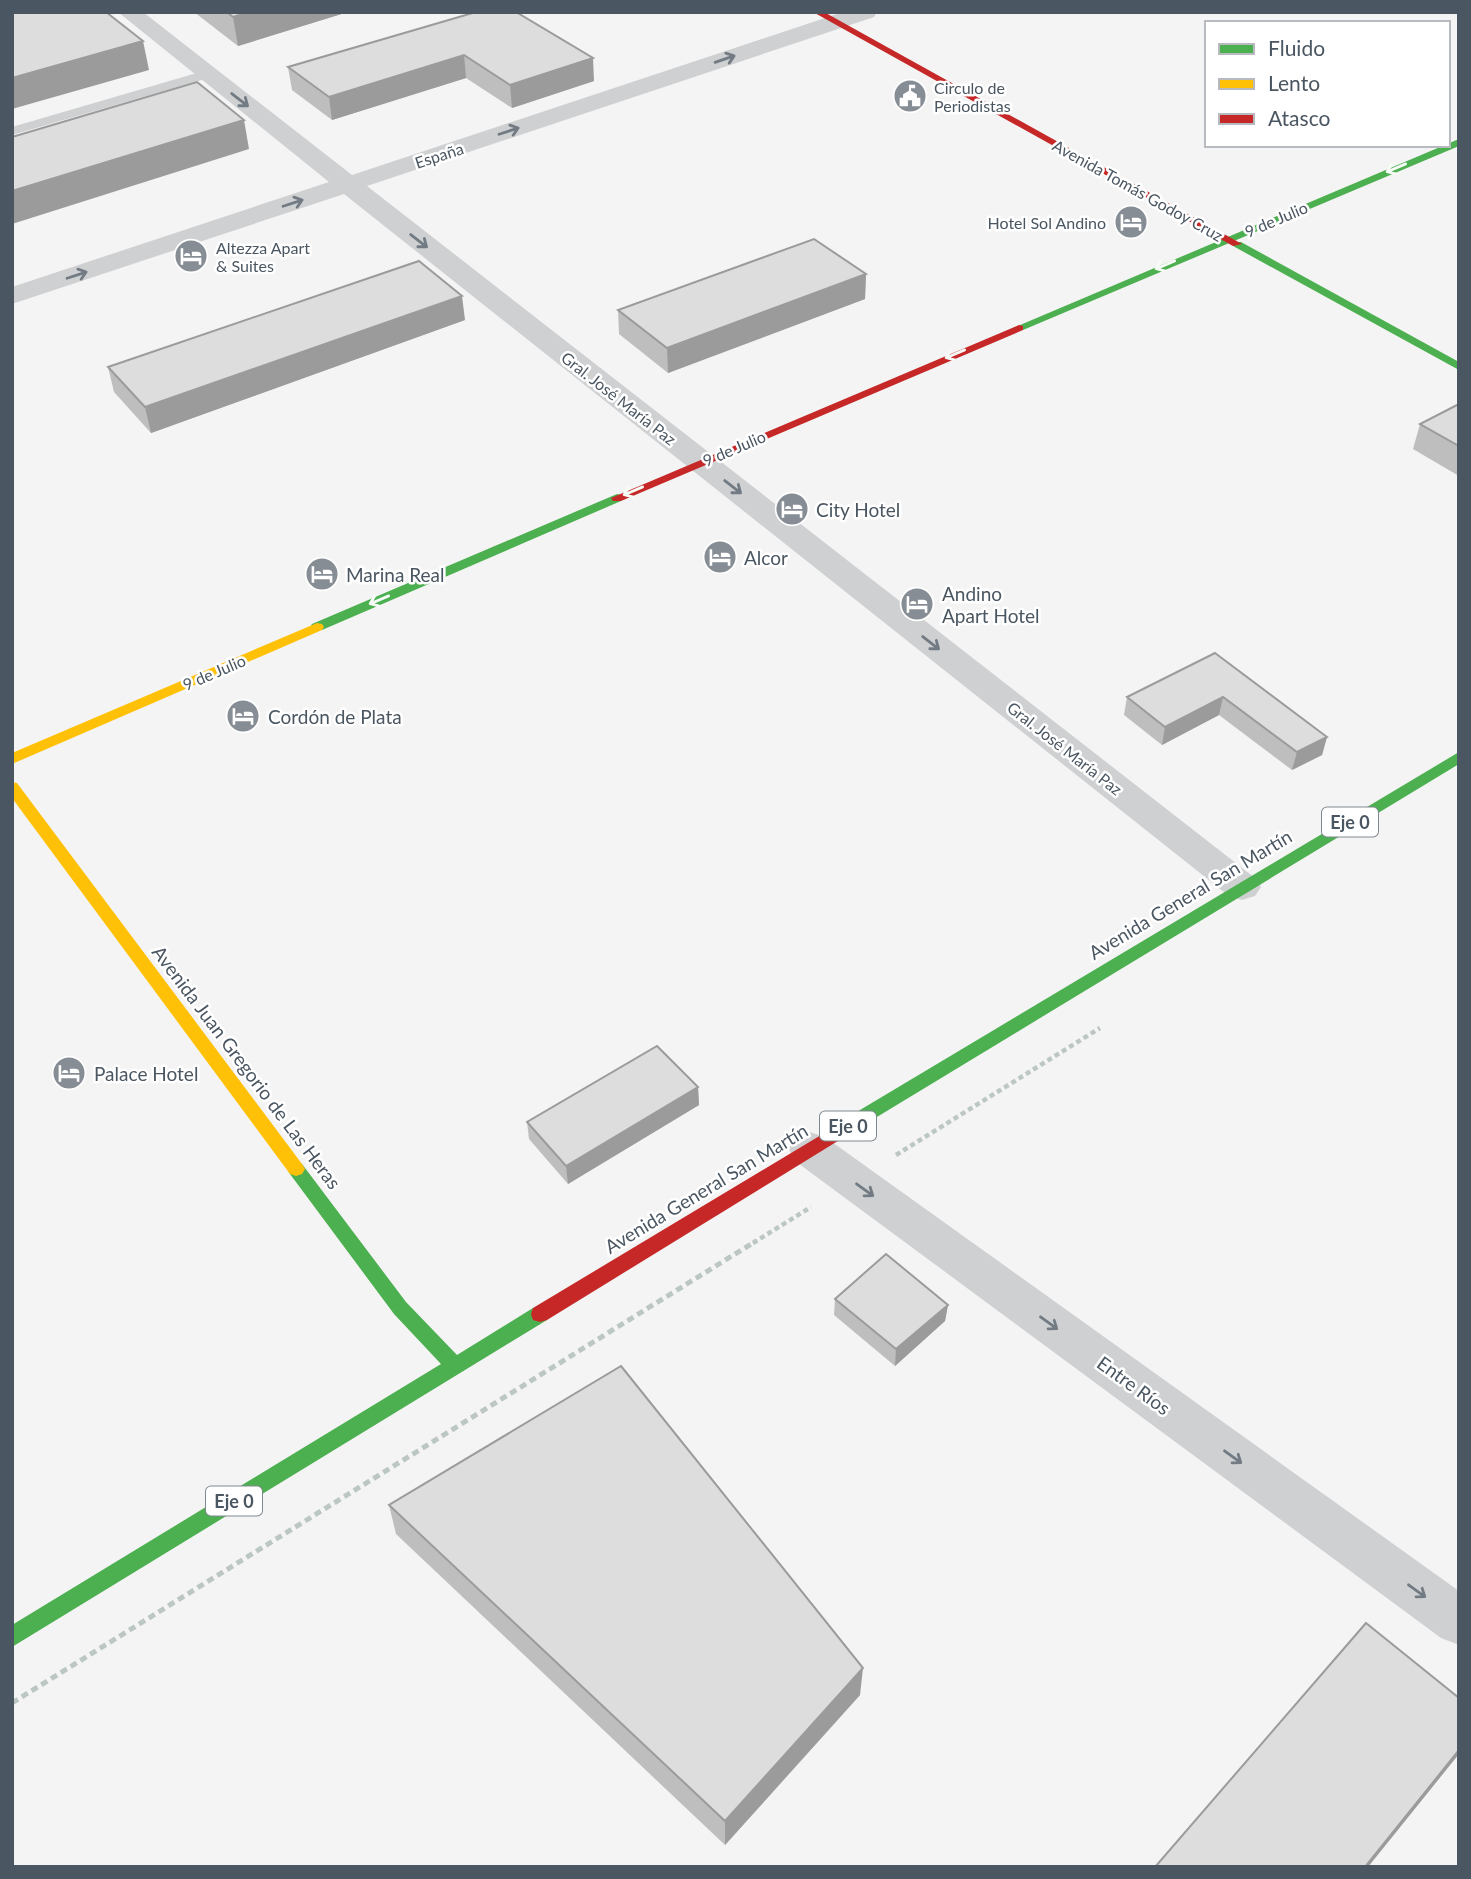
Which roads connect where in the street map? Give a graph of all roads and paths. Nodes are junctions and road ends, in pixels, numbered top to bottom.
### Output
1 (129, 12) edge
2 (866, 12) edge
3 (826, 17) edge
4 (207, 74) junction
5 (12, 131) edge
6 (1447, 147) edge
7 (348, 185) junction
8 (1228, 239) junction
9 (12, 296) edge
10 (1459, 367) edge
11 (701, 462) junction
12 (1459, 757) edge
13 (12, 759) edge
14 (12, 787) edge
15 (1242, 887) junction
16 (1103, 1026) dead end
17 (810, 1149) junction
18 (853, 1181) junction
19 (455, 1366) junction
20 (1459, 1621) edge
21 (12, 1637) edge
22 (12, 1703) edge

1 - 4 street, Gral. José María Paz
2 - 3 street, España
7 -> 3 street, España
3 - 8 main road, Avenida Tomás Godoy Cruz
4 - 5 lane
4 -> 7 street, Gral. José María Paz
6 -> 8 main road, 9 de Julio
9 -> 7 street, España
7 -> 11 street, Gral. José María Paz
8 - 10 main road, Avenida Tomás Godoy Cruz
8 -> 11 main road, 9 de Julio
11 -> 13 main road, 9 de Julio
11 -> 15 street, Gral. José María Paz
12 - 15 main road, Avenida General San Martín / Eje 0
14 - 19 main road, Avenida Juan Gregorio de Las Heras
15 - 17 main road, Avenida General San Martín / Eje 0
16 - 18 path
17 - 18 street, Entre Ríos
17 - 19 main road, Avenida General San Martín / Eje 0
18 -> 20 street, Entre Ríos
18 - 22 path
19 - 21 main road, Avenida General San Martín / Eje 0

